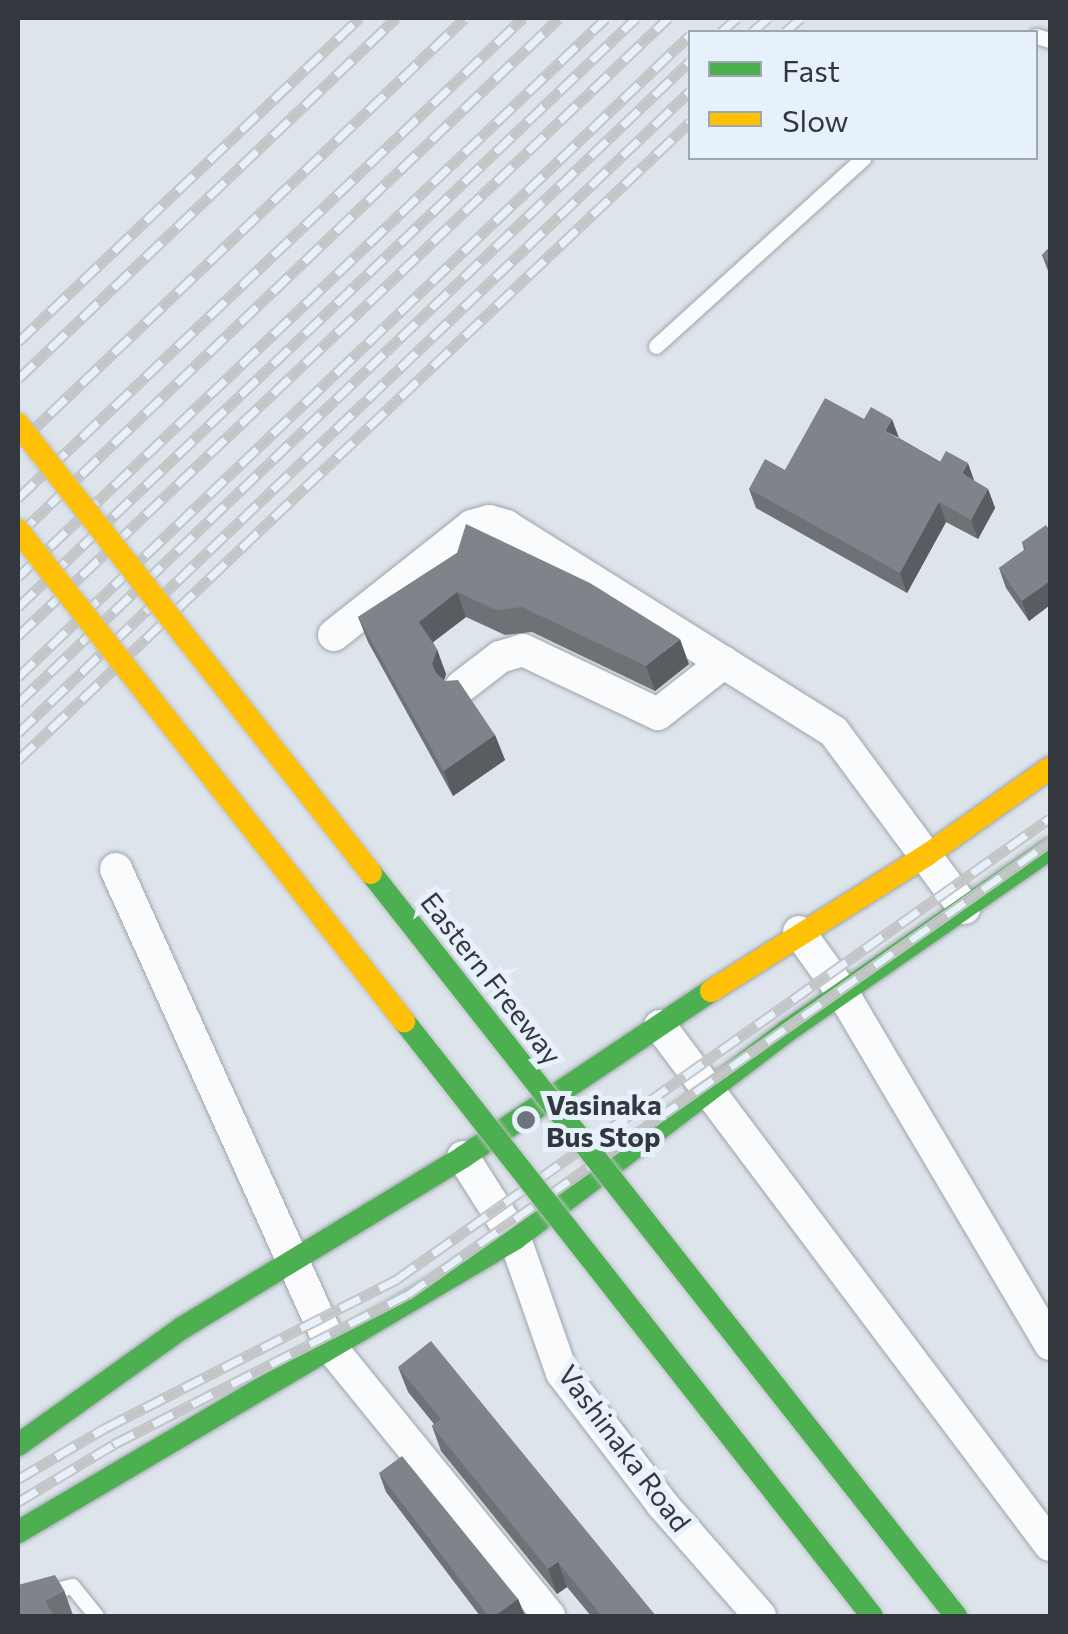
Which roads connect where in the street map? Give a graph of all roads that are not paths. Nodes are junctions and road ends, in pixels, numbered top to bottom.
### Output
1 (861, 160) edge
2 (656, 346) dead end
3 (18, 424) edge
4 (18, 530) edge
5 (334, 636) dead end
6 (724, 662) junction
7 (461, 687) edge
8 (1050, 768) edge
9 (1050, 849) edge
10 (926, 855) junction
11 (116, 869) dead end
12 (964, 908) junction
13 (799, 932) junction
14 (842, 992) junction
15 (660, 1026) junction
16 (709, 1088) junction
17 (463, 1157) junction
18 (515, 1239) junction
19 (292, 1265) junction
20 (1050, 1344) edge
21 (333, 1350) junction
22 (18, 1446) edge
23 (18, 1532) edge
24 (1050, 1544) edge
25 (18, 1600) edge
26 (96, 1616) edge
27 (549, 1616) edge
28 (760, 1616) edge
29 (872, 1616) edge
30 (956, 1616) edge

1 - 2 lane
3 - 30 main road, Eastern Freeway, bridge
4 - 29 main road, bridge
5 - 6 street
6 - 7 street
6 - 10 street
8 - 10 main road
9 - 12 main road
10 - 12 street
10 - 13 main road
11 - 19 street
12 - 14 main road
13 - 14 street
13 - 15 main road
14 - 16 main road
14 - 20 street
15 - 16 street
15 - 17 main road
16 - 18 main road
16 - 24 street
17 - 18 street, Vashinaka Road
17 - 19 main road
18 - 21 main road
18 - 28 street, Vashinaka Road
19 - 21 street
19 - 22 main road
21 - 23 main road
21 - 27 street
25 - 26 lane

